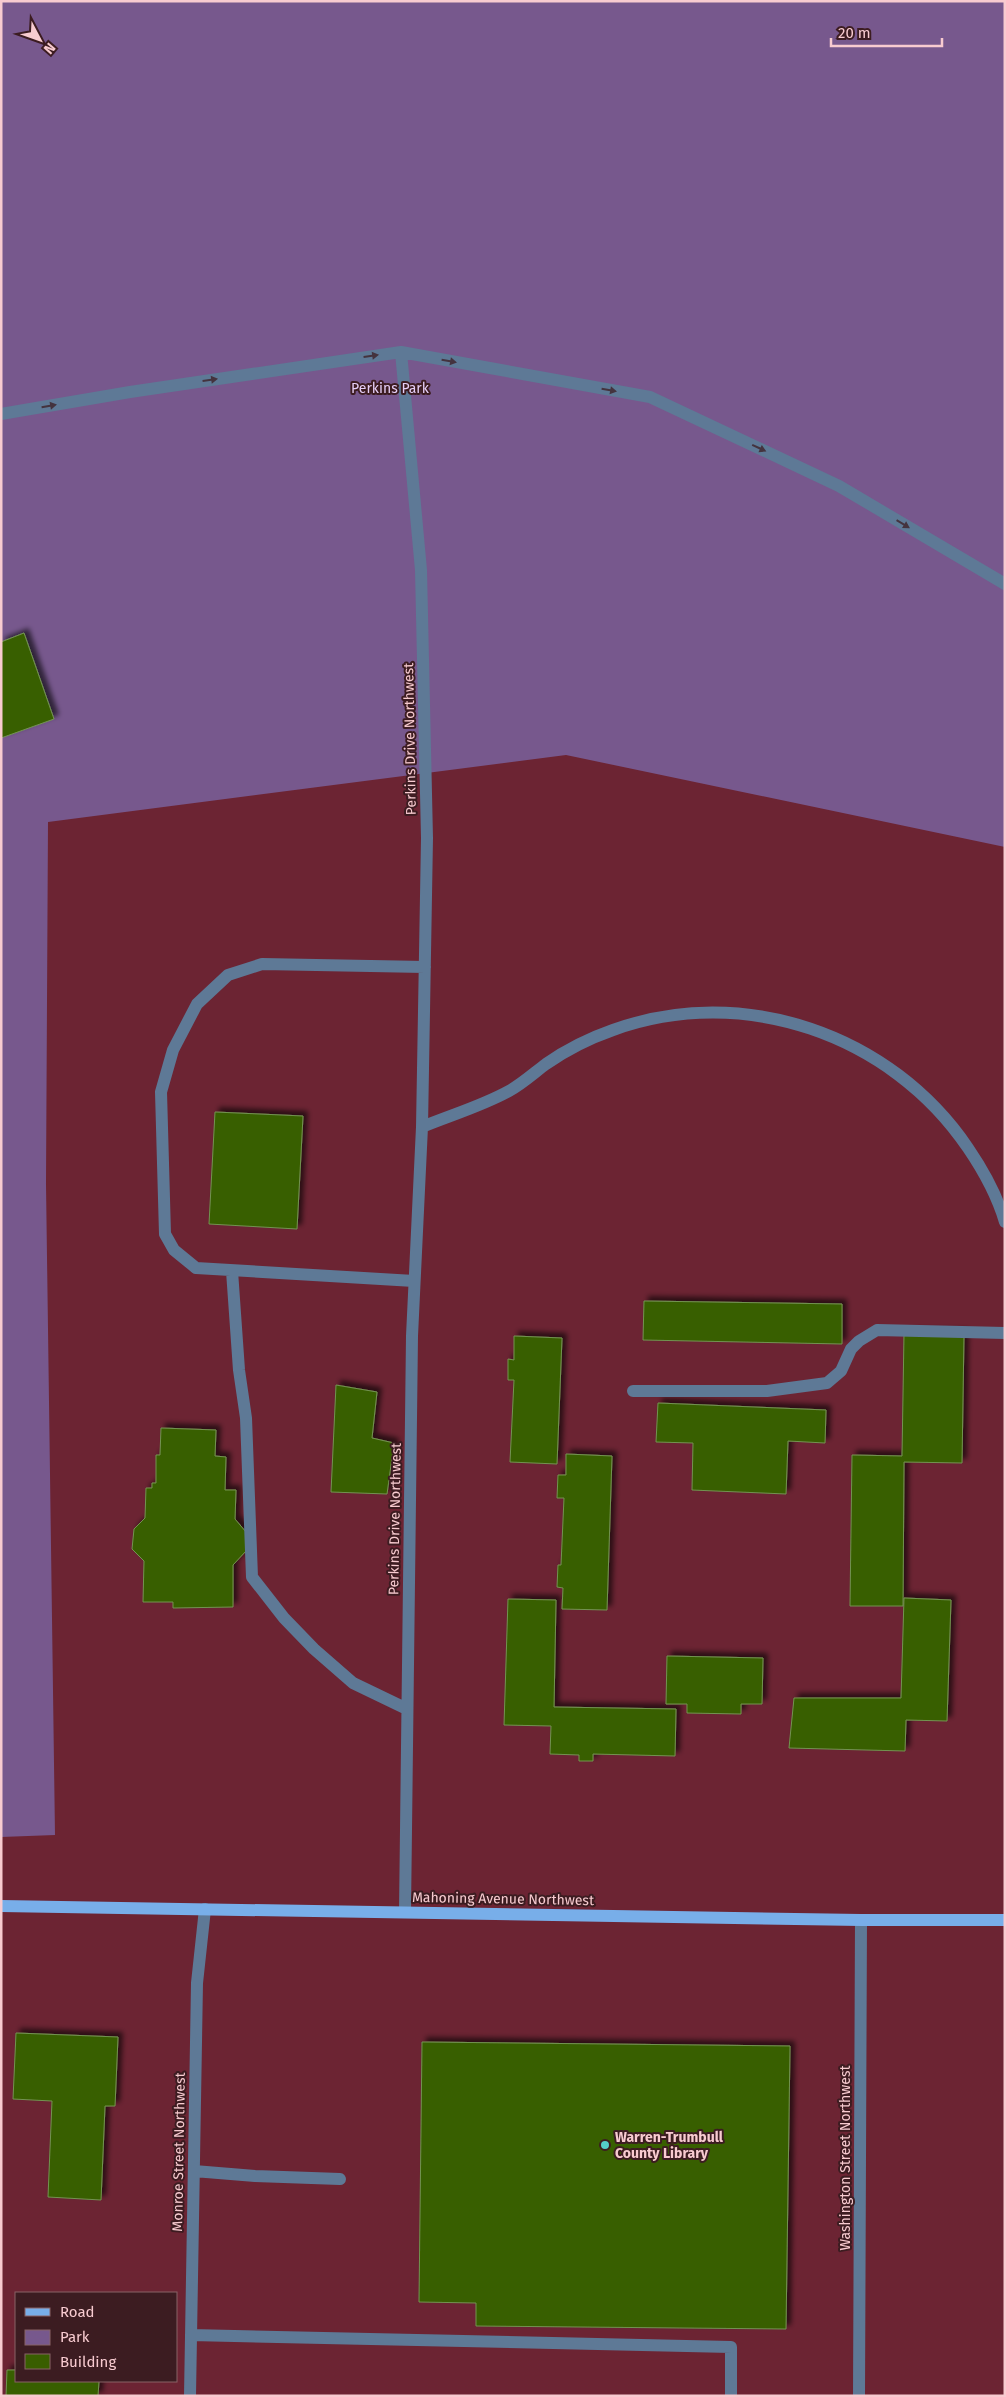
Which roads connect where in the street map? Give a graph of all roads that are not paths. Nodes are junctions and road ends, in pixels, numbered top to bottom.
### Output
1 (401, 352) junction
2 (1, 414) edge
3 (1005, 584) edge
4 (425, 967) junction
5 (422, 1127) junction
6 (1005, 1222) edge
7 (232, 1271) junction
8 (414, 1281) junction
9 (1005, 1333) edge
10 (633, 1391) dead end
11 (407, 1709) junction
12 (1, 1906) edge
13 (205, 1909) junction
14 (405, 1912) junction
15 (861, 1920) junction
16 (1005, 1920) edge
17 (194, 2170) junction
18 (340, 2179) dead end
19 (191, 2335) junction
20 (190, 2396) edge
21 (731, 2396) edge
22 (859, 2396) edge

2 -> 1 street
1 -> 3 street
1 - 4 street, Perkins Drive Northwest
4 - 5 street, Perkins Drive Northwest
4 - 7 street
5 - 6 street
5 - 8 street, Perkins Drive Northwest
7 - 8 street
7 - 11 street
8 - 11 street, Perkins Drive Northwest
9 - 10 street
11 - 14 street, Perkins Drive Northwest
12 - 13 main road, Mahoning Avenue Northwest
13 - 14 main road, Mahoning Avenue Northwest
13 - 17 street, Monroe Street Northwest
14 - 15 main road, Mahoning Avenue Northwest
15 - 16 main road, Mahoning Avenue Northwest
15 - 22 street, Washington Street Northwest
17 - 18 street
17 - 19 street, Monroe Street Northwest
19 - 20 street, Monroe Street Northwest
19 - 21 street

